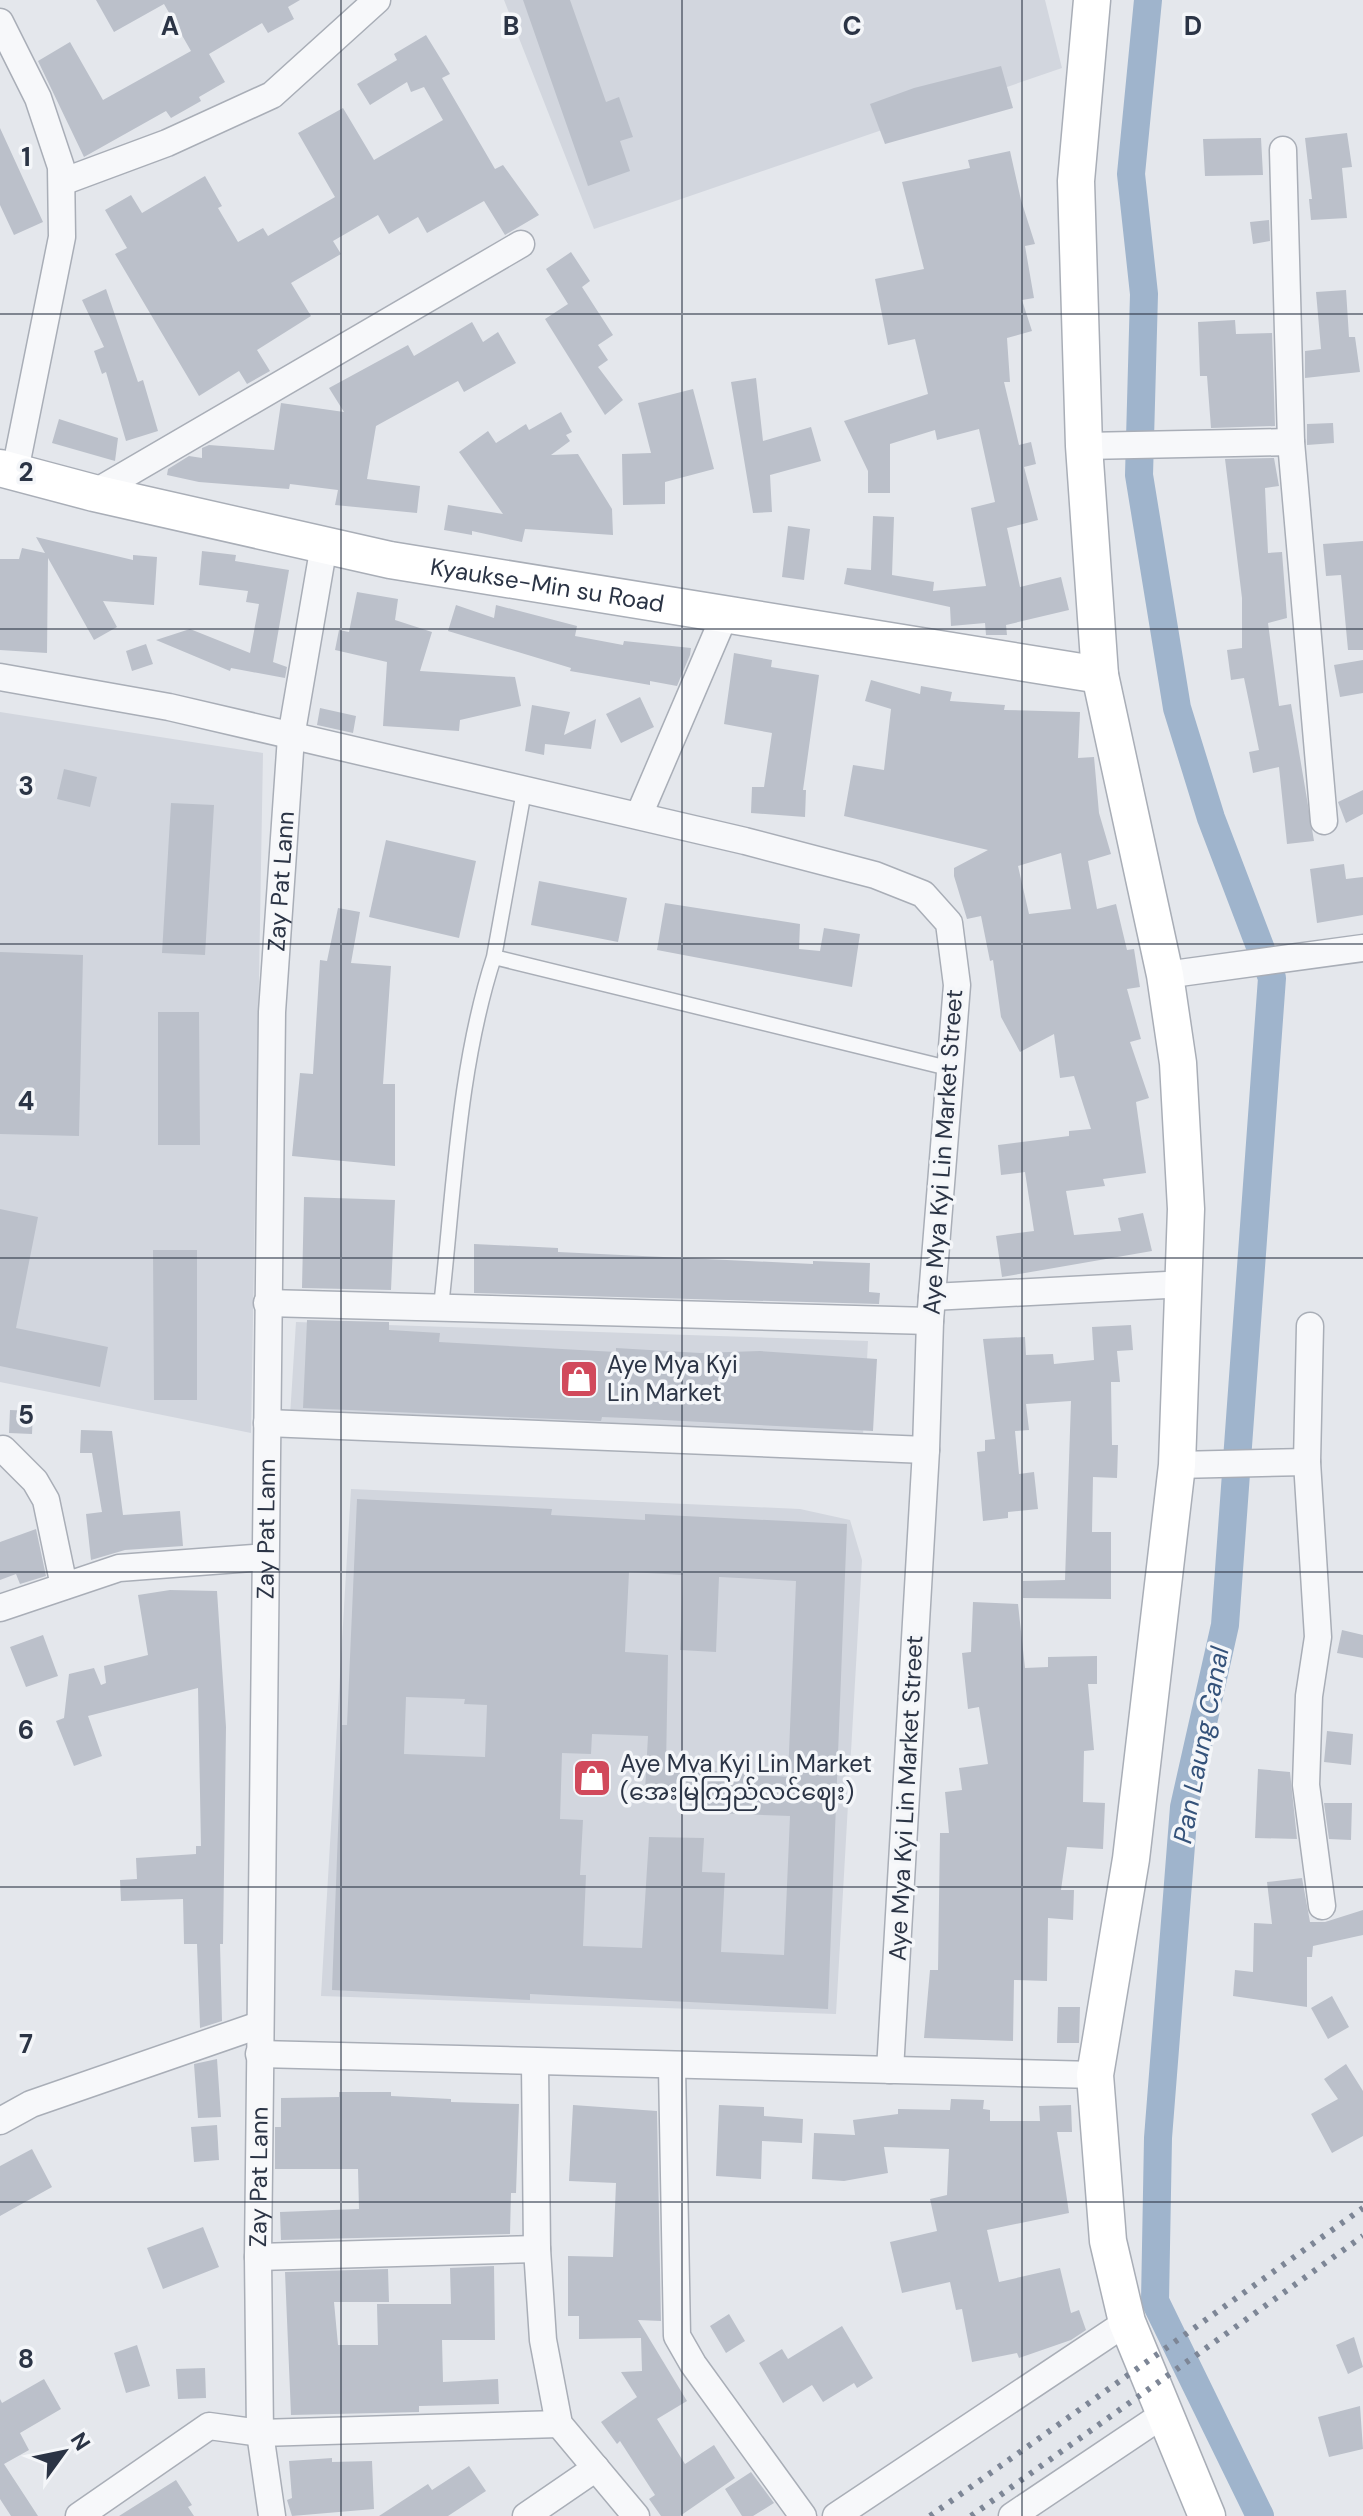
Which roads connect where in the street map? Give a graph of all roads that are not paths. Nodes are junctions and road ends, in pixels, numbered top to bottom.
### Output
1 (377, 0) edge
2 (1092, 0) edge
3 (0, 22) edge
4 (1283, 150) dead end
5 (62, 182) junction
6 (521, 244) dead end
7 (1291, 442) junction
8 (1084, 446) junction
9 (8, 470) edge
10 (94, 493) junction
11 (324, 545) junction
12 (726, 612) junction
13 (1100, 675) junction
14 (0, 677) edge
15 (291, 737) junction
16 (524, 791) junction
17 (639, 815) junction
18 (1324, 821) dead end
19 (1363, 948) edge
20 (494, 957) junction
21 (1165, 975) junction
22 (948, 1068) junction
23 (1186, 1284) junction
24 (267, 1303) junction
25 (441, 1307) junction
26 (931, 1309) junction
27 (1310, 1326) dead end
28 (267, 1423) junction
29 (3, 1449) dead end
30 (926, 1450) junction
31 (1307, 1462) junction
32 (1177, 1465) junction
33 (265, 1557) junction
34 (64, 1586) junction
35 (0, 1608) edge
36 (1322, 1906) dead end
37 (259, 2025) junction
38 (259, 2054) junction
39 (535, 2064) junction
40 (672, 2067) junction
41 (890, 2070) junction
42 (1095, 2075) junction
43 (0, 2121) edge
44 (537, 2249) junction
45 (258, 2257) junction
46 (1127, 2322) junction
47 (1164, 2414) junction
48 (559, 2424) junction
49 (260, 2433) junction
50 (596, 2468) junction
51 (79, 2516) edge
52 (272, 2516) edge
53 (526, 2516) edge
54 (636, 2516) edge
55 (803, 2516) edge
56 (836, 2516) edge
57 (1012, 2516) edge
58 (1207, 2516) edge

1 - 5 street
2 - 8 street
3 - 5 street
4 - 7 street
5 - 9 street
6 - 10 street
7 - 8 street
7 - 18 street
8 - 13 street
9 - 10 street, Kyaukse-Min su Road
10 - 11 street, Kyaukse-Min su Road
11 - 12 street, Kyaukse-Min su Road
11 - 15 street, Zay Pat Lann
12 - 13 street, Kyaukse-Min su Road
12 - 17 street
13 - 21 street
14 - 15 street, Aye Mya Kyi Lin Market Street
15 - 16 street, Aye Mya Kyi Lin Market Street
15 - 24 street, Zay Pat Lann
16 - 17 street, Aye Mya Kyi Lin Market Street
16 - 20 lane
17 - 22 street, Aye Mya Kyi Lin Market Street
19 - 21 street
20 - 22 lane
20 - 25 lane
21 - 23 street
22 - 26 street, Aye Mya Kyi Lin Market Street
23 - 26 street
23 - 32 street
24 - 25 street
24 - 28 street, Zay Pat Lann
25 - 26 street
26 - 30 street, Aye Mya Kyi Lin Market Street
27 - 31 street
28 - 30 street
28 - 33 street, Zay Pat Lann
29 - 34 street
30 - 41 street, Aye Mya Kyi Lin Market Street
31 - 32 street
31 - 36 street
32 - 42 street
33 - 34 street
33 - 37 street, Zay Pat Lann
34 - 35 street
37 - 38 street, Zay Pat Lann
37 - 43 street
38 - 39 street
38 - 45 street, Zay Pat Lann
39 - 40 street
39 - 44 street
40 - 41 street
40 - 55 street
41 - 42 street
42 - 46 street
44 - 45 street
44 - 48 street
45 - 49 street, Zay Pat Lann
46 - 47 street
46 - 56 street
47 - 57 street
47 - 58 street
48 - 49 street
48 - 50 street
49 - 51 street
49 - 52 street, Zay Pat Lann
50 - 53 street
50 - 54 street

